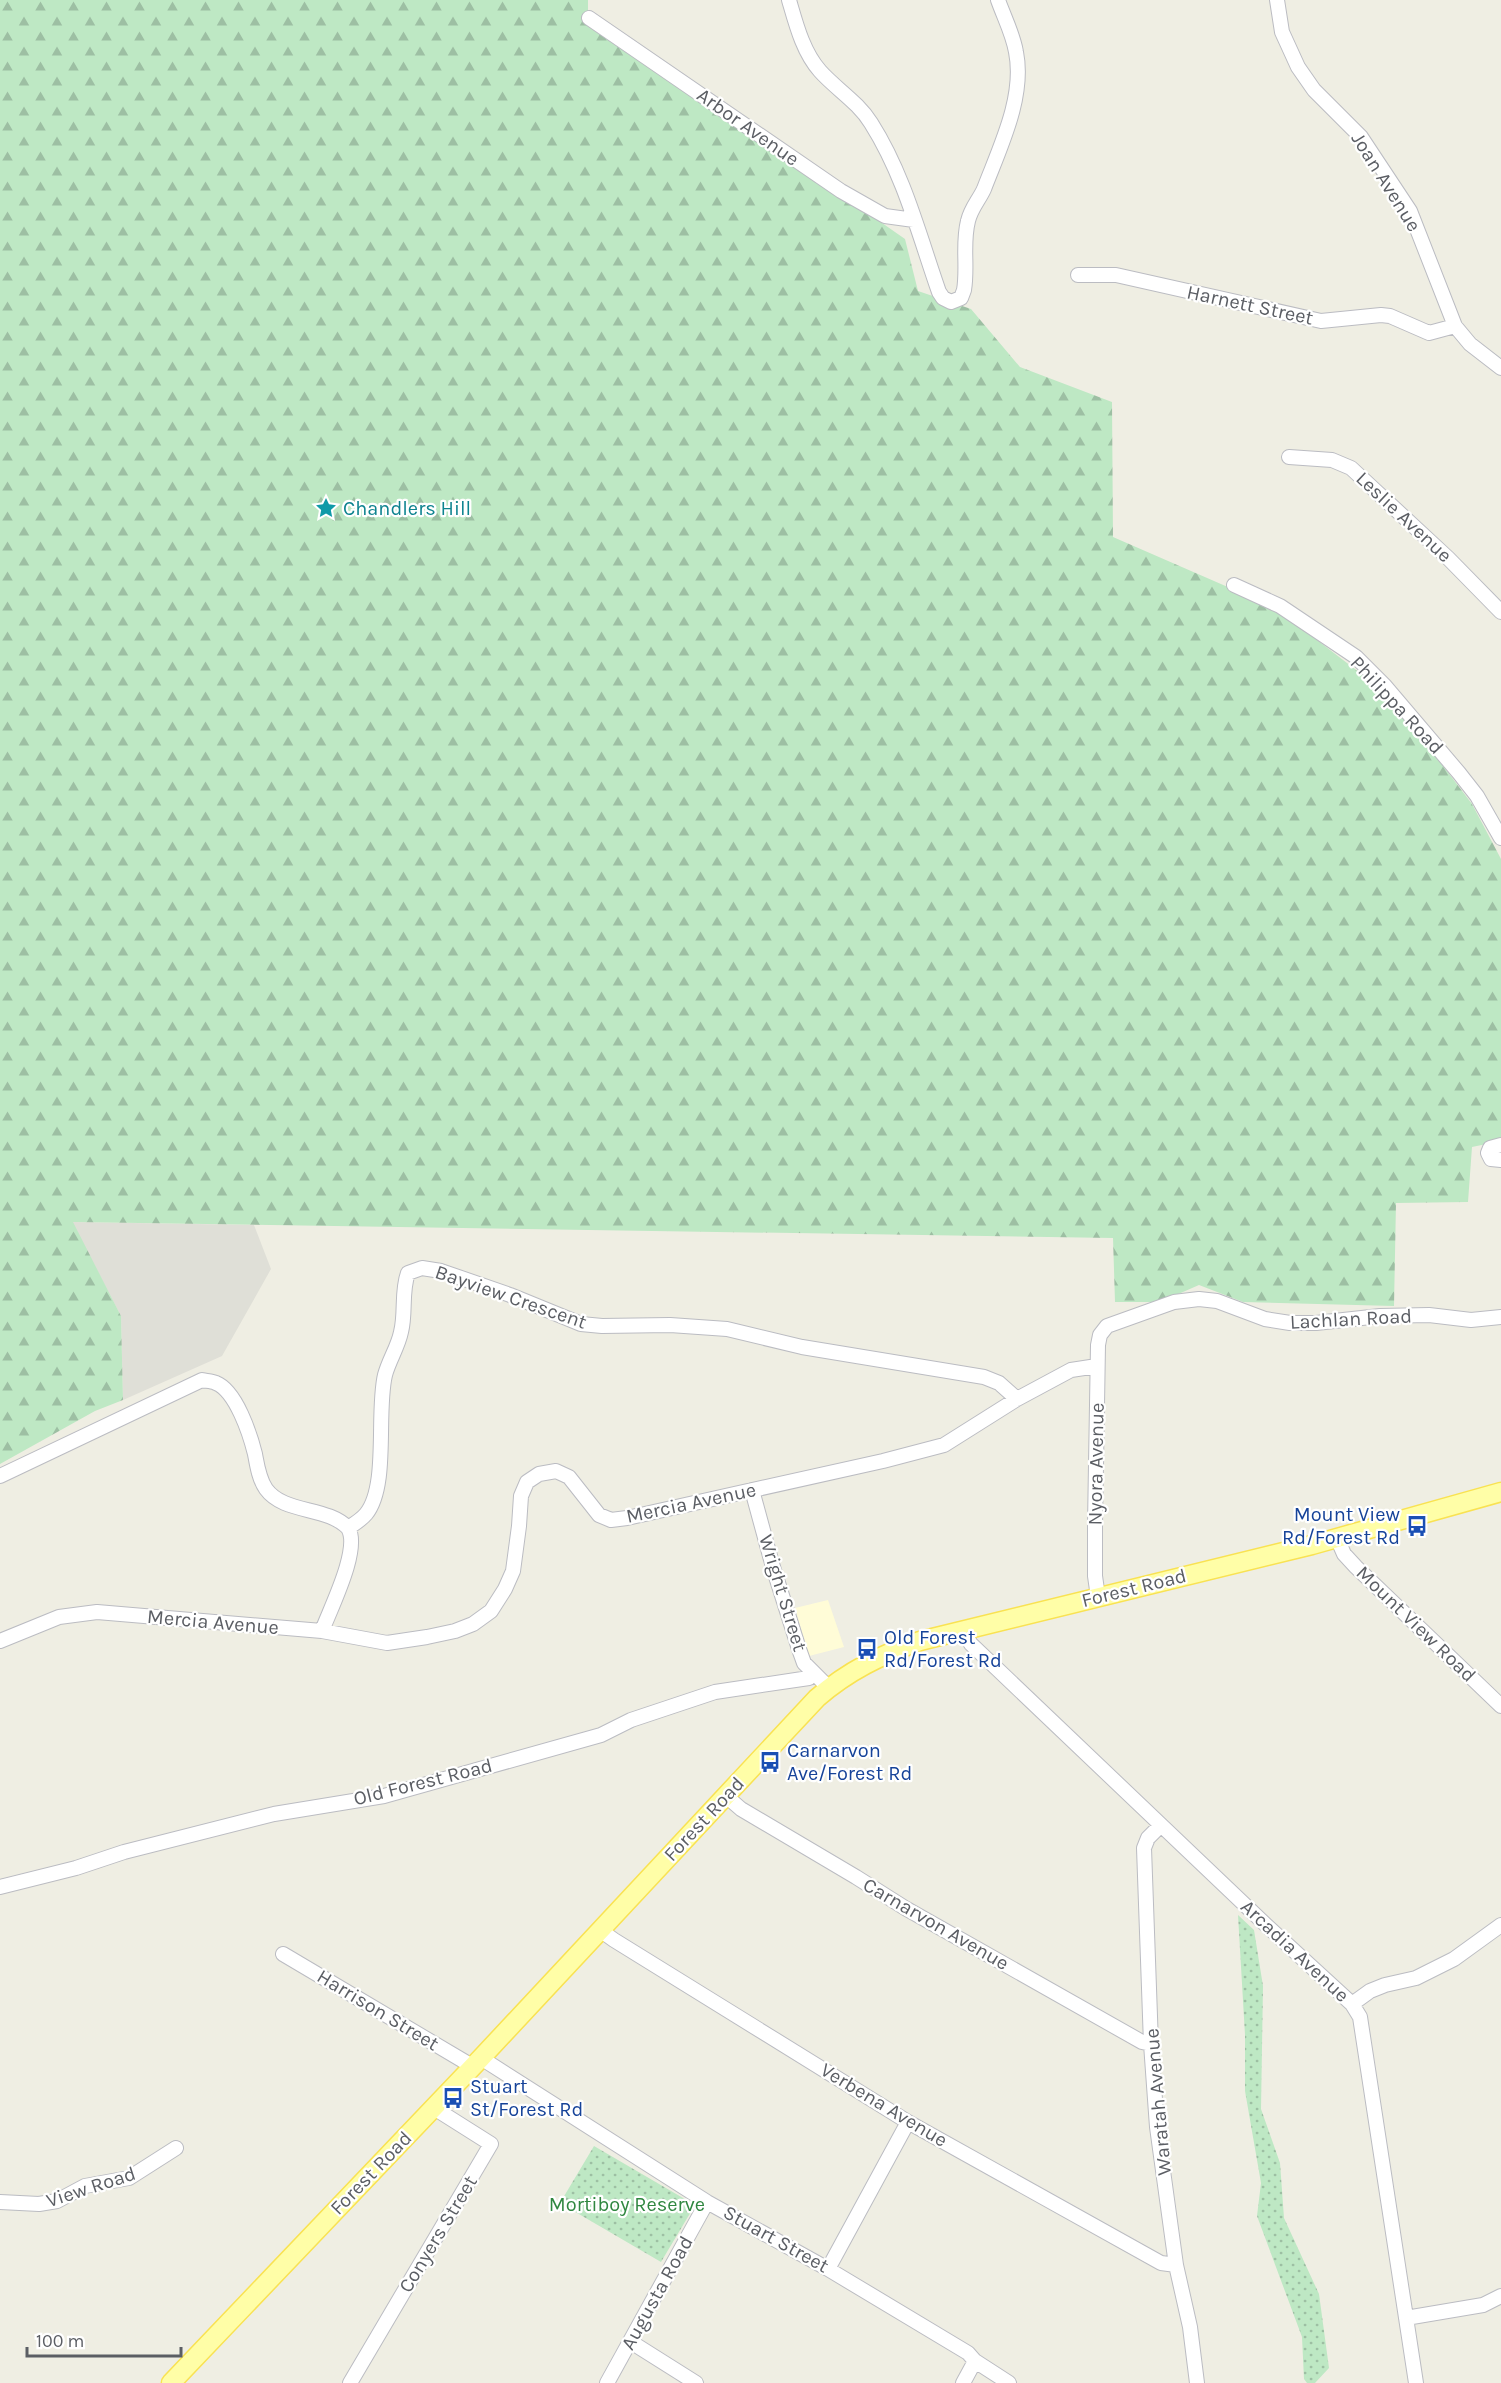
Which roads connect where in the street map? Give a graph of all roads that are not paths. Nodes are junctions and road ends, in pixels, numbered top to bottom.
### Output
1 (789, 0) edge
2 (998, 0) edge
3 (1277, 0) edge
4 (589, 18) dead end
5 (914, 220) junction
6 (1078, 275) dead end
7 (1455, 326) junction
8 (1501, 368) edge
9 (1289, 457) dead end
10 (1234, 585) dead end
11 (1501, 612) edge
12 (1501, 838) edge
13 (1501, 1145) edge
14 (1495, 1157) edge
15 (1501, 1317) edge
16 (1102, 1332) joint
17 (1097, 1366) junction
18 (1017, 1399) junction
19 (0, 1476) edge
20 (752, 1490) junction
21 (1501, 1492) edge
22 (348, 1528) junction
23 (1337, 1538) junction
24 (1098, 1597) junction
25 (962, 1630) junction
26 (322, 1631) junction
27 (0, 1641) edge
28 (804, 1663) junction
29 (809, 1678) junction
30 (823, 1693) junction
31 (1501, 1706) edge
32 (726, 1796) junction
33 (1161, 1825) junction
34 (0, 1887) edge
35 (1501, 1925) edge
36 (600, 1930) junction
37 (283, 1954) dead end
38 (1352, 2004) junction
39 (1151, 2044) junction
40 (476, 2062) junction
41 (434, 2108) junction
42 (909, 2121) junction
43 (176, 2148) dead end
44 (0, 2202) edge
45 (707, 2202) junction
46 (1176, 2265) junction
47 (828, 2269) junction
48 (1501, 2296) edge
49 (1406, 2318) junction
50 (631, 2342) junction
51 (975, 2361) junction
52 (171, 2383) edge
53 (350, 2383) edge
54 (607, 2383) edge
55 (696, 2383) edge
56 (963, 2383) edge
57 (1009, 2383) edge
58 (1197, 2383) edge
59 (1416, 2383) edge

1 - 5 street
2 - 5 street
3 - 7 street, Joan Avenue
4 - 5 street, Arbor Avenue
6 - 7 street, Harnett Street
7 - 8 street
9 - 11 street, Leslie Avenue
10 - 12 street, Philippa Road
13 - 14 street
15 - 16 street, Lachlan Road
16 - 17 street, Nyora Avenue
17 - 18 street, Mercia Avenue
17 - 24 street, Nyora Avenue
18 - 20 street, Mercia Avenue
18 - 22 street, Bayview Crescent
19 - 22 street
20 - 26 street, Mercia Avenue
20 - 28 street, Wright Street
21 - 23 main road, Forest Road
22 - 26 street
23 - 24 main road, Forest Road
23 - 31 street, Mount View Road
24 - 25 main road, Forest Road
25 - 30 main road, Forest Road
25 - 33 street, Arcadia Avenue
26 - 27 street, Mercia Avenue
28 - 29 street
28 - 30 street, Wright Street
29 - 30 street
29 - 34 street, Old Forest Road
30 - 32 main road, Forest Road
32 - 36 main road, Forest Road
32 - 39 street, Carnarvon Avenue
33 - 38 street, Arcadia Avenue
33 - 39 street, Waratah Avenue
35 - 38 street
36 - 40 main road, Forest Road
36 - 42 street, Verbena Avenue
37 - 40 street, Harrison Street
38 - 49 street, Arcadia Avenue
39 - 46 street, Waratah Avenue
40 - 41 main road, Forest Road
40 - 45 street, Stuart Street
41 - 52 main road, Forest Road
41 - 53 street, Conyers Street
42 - 46 street, Verbena Avenue
42 - 47 street
43 - 44 street, View Road
45 - 47 street, Stuart Street
45 - 50 street, Augusta Road
46 - 58 street, Waratah Avenue
47 - 51 street, Stuart Street
48 - 49 street
49 - 59 street, Arcadia Avenue
50 - 54 street, Augusta Road
50 - 55 street
51 - 56 street
51 - 57 street, Stuart Street

